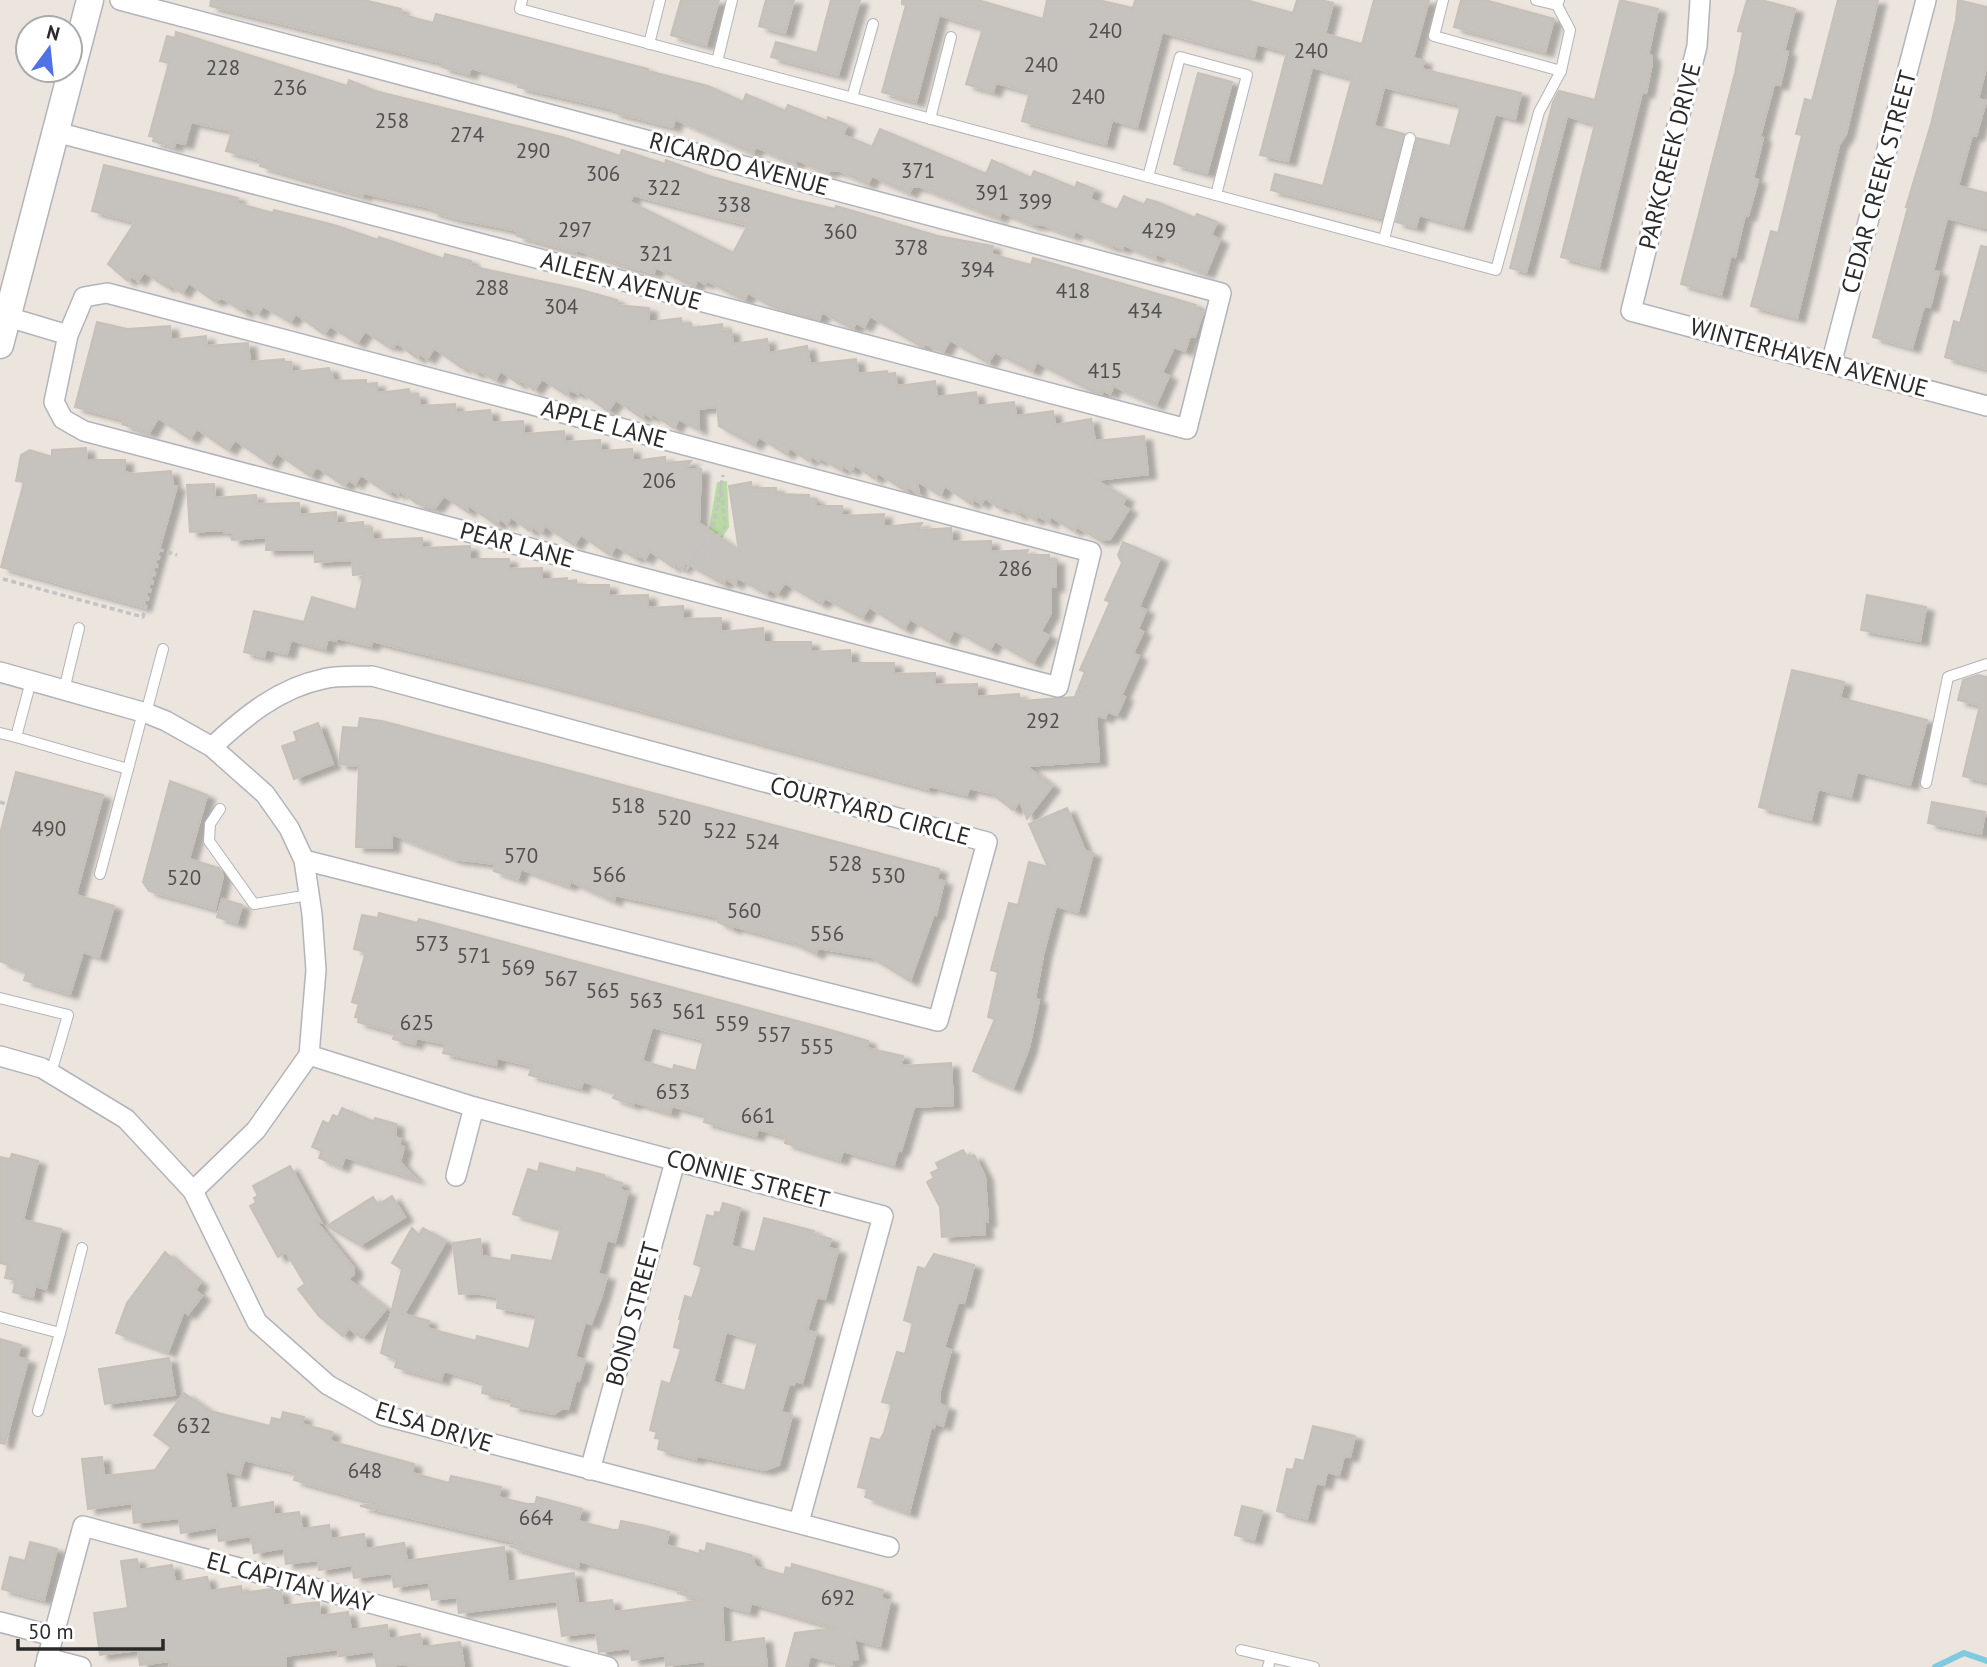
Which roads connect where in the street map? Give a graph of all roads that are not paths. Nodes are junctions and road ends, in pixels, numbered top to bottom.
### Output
1 (90, 0) edge
2 (120, 0) edge
3 (522, 0) edge
4 (660, 0) edge
5 (732, 0) edge
6 (1444, 0) edge
7 (1536, 0) edge
8 (1700, 0) edge
9 (1926, 0) edge
10 (1558, 3) edge
11 (873, 23) dead end
12 (951, 37) dead end
13 (649, 44) junction
14 (717, 62) junction
15 (1561, 71) junction
16 (852, 98) junction
17 (930, 119) junction
18 (56, 132) junction
19 (1410, 138) dead end
20 (1148, 177) junction
21 (1216, 195) junction
22 (1384, 239) junction
23 (1631, 311) joint
24 (4, 321) edge
25 (68, 335) junction
26 (1831, 364) junction
27 (1987, 405) edge
28 (1187, 429) joint
29 (79, 628) dead end
30 (163, 649) dead end
31 (1987, 664) edge
32 (0, 673) edge
33 (31, 681) junction
34 (1058, 687) joint
35 (64, 690) junction
36 (145, 713) junction
37 (0, 733) edge
38 (16, 737) junction
39 (212, 747) junction
40 (128, 769) junction
41 (1926, 783) dead end
42 (220, 809) dead end
43 (304, 860) junction
44 (100, 874) dead end
45 (309, 895) junction
46 (0, 998) edge
47 (309, 1055) junction
48 (0, 1056) edge
49 (51, 1073) junction
50 (474, 1107) junction
51 (676, 1158) junction
52 (456, 1177) dead end
53 (193, 1191) junction
54 (82, 1248) dead end
55 (0, 1317) edge
56 (60, 1333) junction
57 (38, 1411) dead end
58 (590, 1470) junction
59 (799, 1521) junction
60 (889, 1547) dead end
61 (0, 1622) edge
62 (52, 1636) junction
63 (1241, 1650) dead end
64 (1270, 1662) edge
65 (46, 1663) edge
66 (81, 1667) edge
67 (608, 1667) edge
68 (1314, 1667) edge

1 - 18 main road
2 - 28 street, RICARDO AVENUE
3 - 13 lane
4 - 13 lane
5 - 14 lane
6 - 15 lane
7 - 10 lane
8 - 23 street, PARKCREEK DRIVE
9 - 26 street, CEDAR CREEK STREET
10 - 15 lane
11 - 16 lane
12 - 17 lane
13 - 14 lane
14 - 16 lane
15 - 22 lane
16 - 17 lane
17 - 20 lane
18 - 24 main road
18 - 28 street, AILEEN AVENUE
19 - 22 lane
20 - 21 lane
20 - 21 lane
21 - 22 lane
23 - 26 street, WINTERHAVEN AVENUE
24 - 25 street
25 - 34 street, PEAR LANE
25 - 34 street, APPLE LANE
26 - 27 street, WINTERHAVEN AVENUE
29 - 35 lane
30 - 36 lane
31 - 41 lane
32 - 33 street
33 - 35 street
33 - 38 lane
35 - 36 street
36 - 39 street
36 - 40 lane
37 - 38 lane
38 - 40 lane
39 - 43 street
39 - 43 street, COURTYARD CIRCLE
40 - 44 lane
42 - 45 lane
43 - 45 street
45 - 47 street
46 - 49 lane
47 - 50 street, CONNIE STREET
47 - 53 street
48 - 49 street, ELSA DRIVE
49 - 53 street, ELSA DRIVE
50 - 51 street, CONNIE STREET
50 - 52 street
51 - 58 street, BOND STREET
51 - 59 street, CONNIE STREET
53 - 58 street, ELSA DRIVE
54 - 56 lane
55 - 56 lane
56 - 57 lane
58 - 59 street, ELSA DRIVE
59 - 60 street, ELSA DRIVE
61 - 62 street
62 - 65 street
62 - 67 street, EL CAPITAN WAY
63 - 64 lane
64 - 68 lane
65 - 66 street

